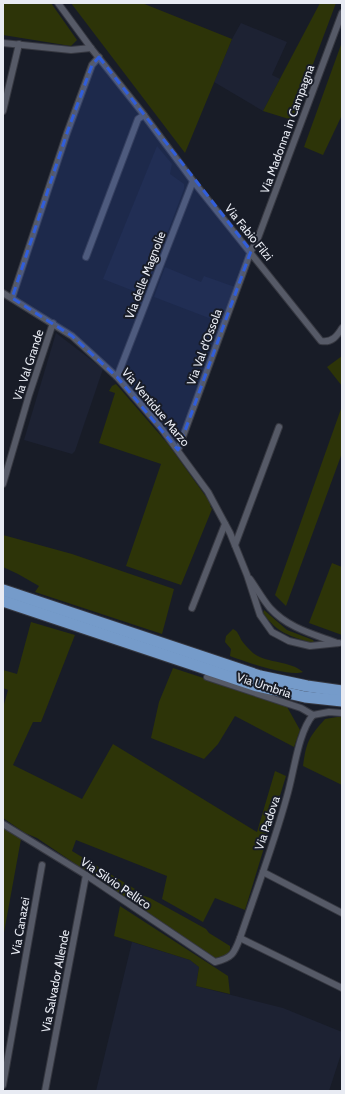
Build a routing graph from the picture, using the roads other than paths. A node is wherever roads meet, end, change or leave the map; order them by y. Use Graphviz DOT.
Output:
graph roads {
  1 [pos="58,3"];
  2 [pos="342,13"];
  3 [pos="3,43"];
  4 [pos="19,44"];
  5 [pos="91,48"];
  6 [pos="99,57"];
  7 [pos="3,111"];
  8 [pos="144,115"];
  9 [pos="193,180"];
  10 [pos="251,252"];
  11 [pos="86,257"];
  12 [pos="3,293"];
  13 [pos="12,298"];
  14 [pos="53,323"];
  15 [pos="342,328"];
  16 [pos="117,377"];
  17 [pos="279,427"];
  18 [pos="178,450"];
  19 [pos="3,484"];
  20 [pos="225,524"];
  21 [pos="235,545"];
  22 [pos="247,574"];
  23 [pos="3,593"];
  24 [pos="192,608"];
  25 [pos="340,644"];
  26 [pos="207,677"];
  27 [pos="342,691"];
  28 [pos="342,701"];
  29 [pos="342,713"];
  30 [pos="313,715"];
  31 [pos="3,824"];
  32 [pos="42,865"];
  33 [pos="262,872"];
  34 [pos="86,875"];
  35 [pos="342,914"];
  36 [pos="240,938"];
  37 [pos="215,962"];
  38 [pos="342,988"];
  39 [pos="3,1085"];
  40 [pos="45,1091"];
  1 -- 5 [label="street, Via Fabio Filzi"];
  2 -- 10 [label="street, Via Madonna in Campagna"];
  3 -- 4 [label="street"];
  4 -- 5 [label="street"];
  4 -- 7 [label="street"];
  5 -- 6 [label="street, Via Fabio Filzi"];
  6 -- 8 [label="street, Via Fabio Filzi"];
  6 -- 13 [label="street"];
  8 -- 9 [label="street, Via Fabio Filzi"];
  8 -- 11 [label="street"];
  9 -- 10 [label="street, Via Fabio Filzi"];
  9 -- 16 [label="street, Via delle Magnolie"];
  10 -- 15 [label="street, Via Fabio Filzi"];
  10 -- 18 [label="street, Via Val d'Ossola"];
  12 -- 13 [label="street, Via Ventidue Marzo"];
  13 -- 14 [label="street, Via Ventidue Marzo"];
  14 -- 16 [label="street, Via Ventidue Marzo"];
  14 -- 19 [label="street, Via Val Grande"];
  16 -- 18 [label="street, Via Ventidue Marzo"];
  17 -- 21 [label="street"];
  18 -- 20 [label="street, Via Ventidue Marzo"];
  20 -- 21 [label="street, Via Ventidue Marzo"];
  20 -- 24 [label="street"];
  21 -- 22 [label="street, Via Ventidue Marzo"];
  22 -- 25 [label="street, Via Ventidue Marzo"];
  22 -- 25 [label="street, Via Ventidue Marzo"];
  23 -- 27 [label="highway"];
  23 -- 28 [label="highway"];
  26 -- 30 [label="street, Via Umbria"];
  29 -- 30 [label="street"];
  30 -- 33 [label="street, Via Padova"];
  31 -- 34 [label="street, Via Silvio Pellico"];
  32 -- 39 [label="street, Via Canazei"];
  33 -- 35 [label="street"];
  33 -- 36 [label="street, Via Padova"];
  34 -- 37 [label="street, Via Silvio Pellico"];
  34 -- 40 [label="street, Via Salvador Allende"];
  36 -- 37 [label="street, Via Padova"];
  36 -- 38 [label="street"];
}
